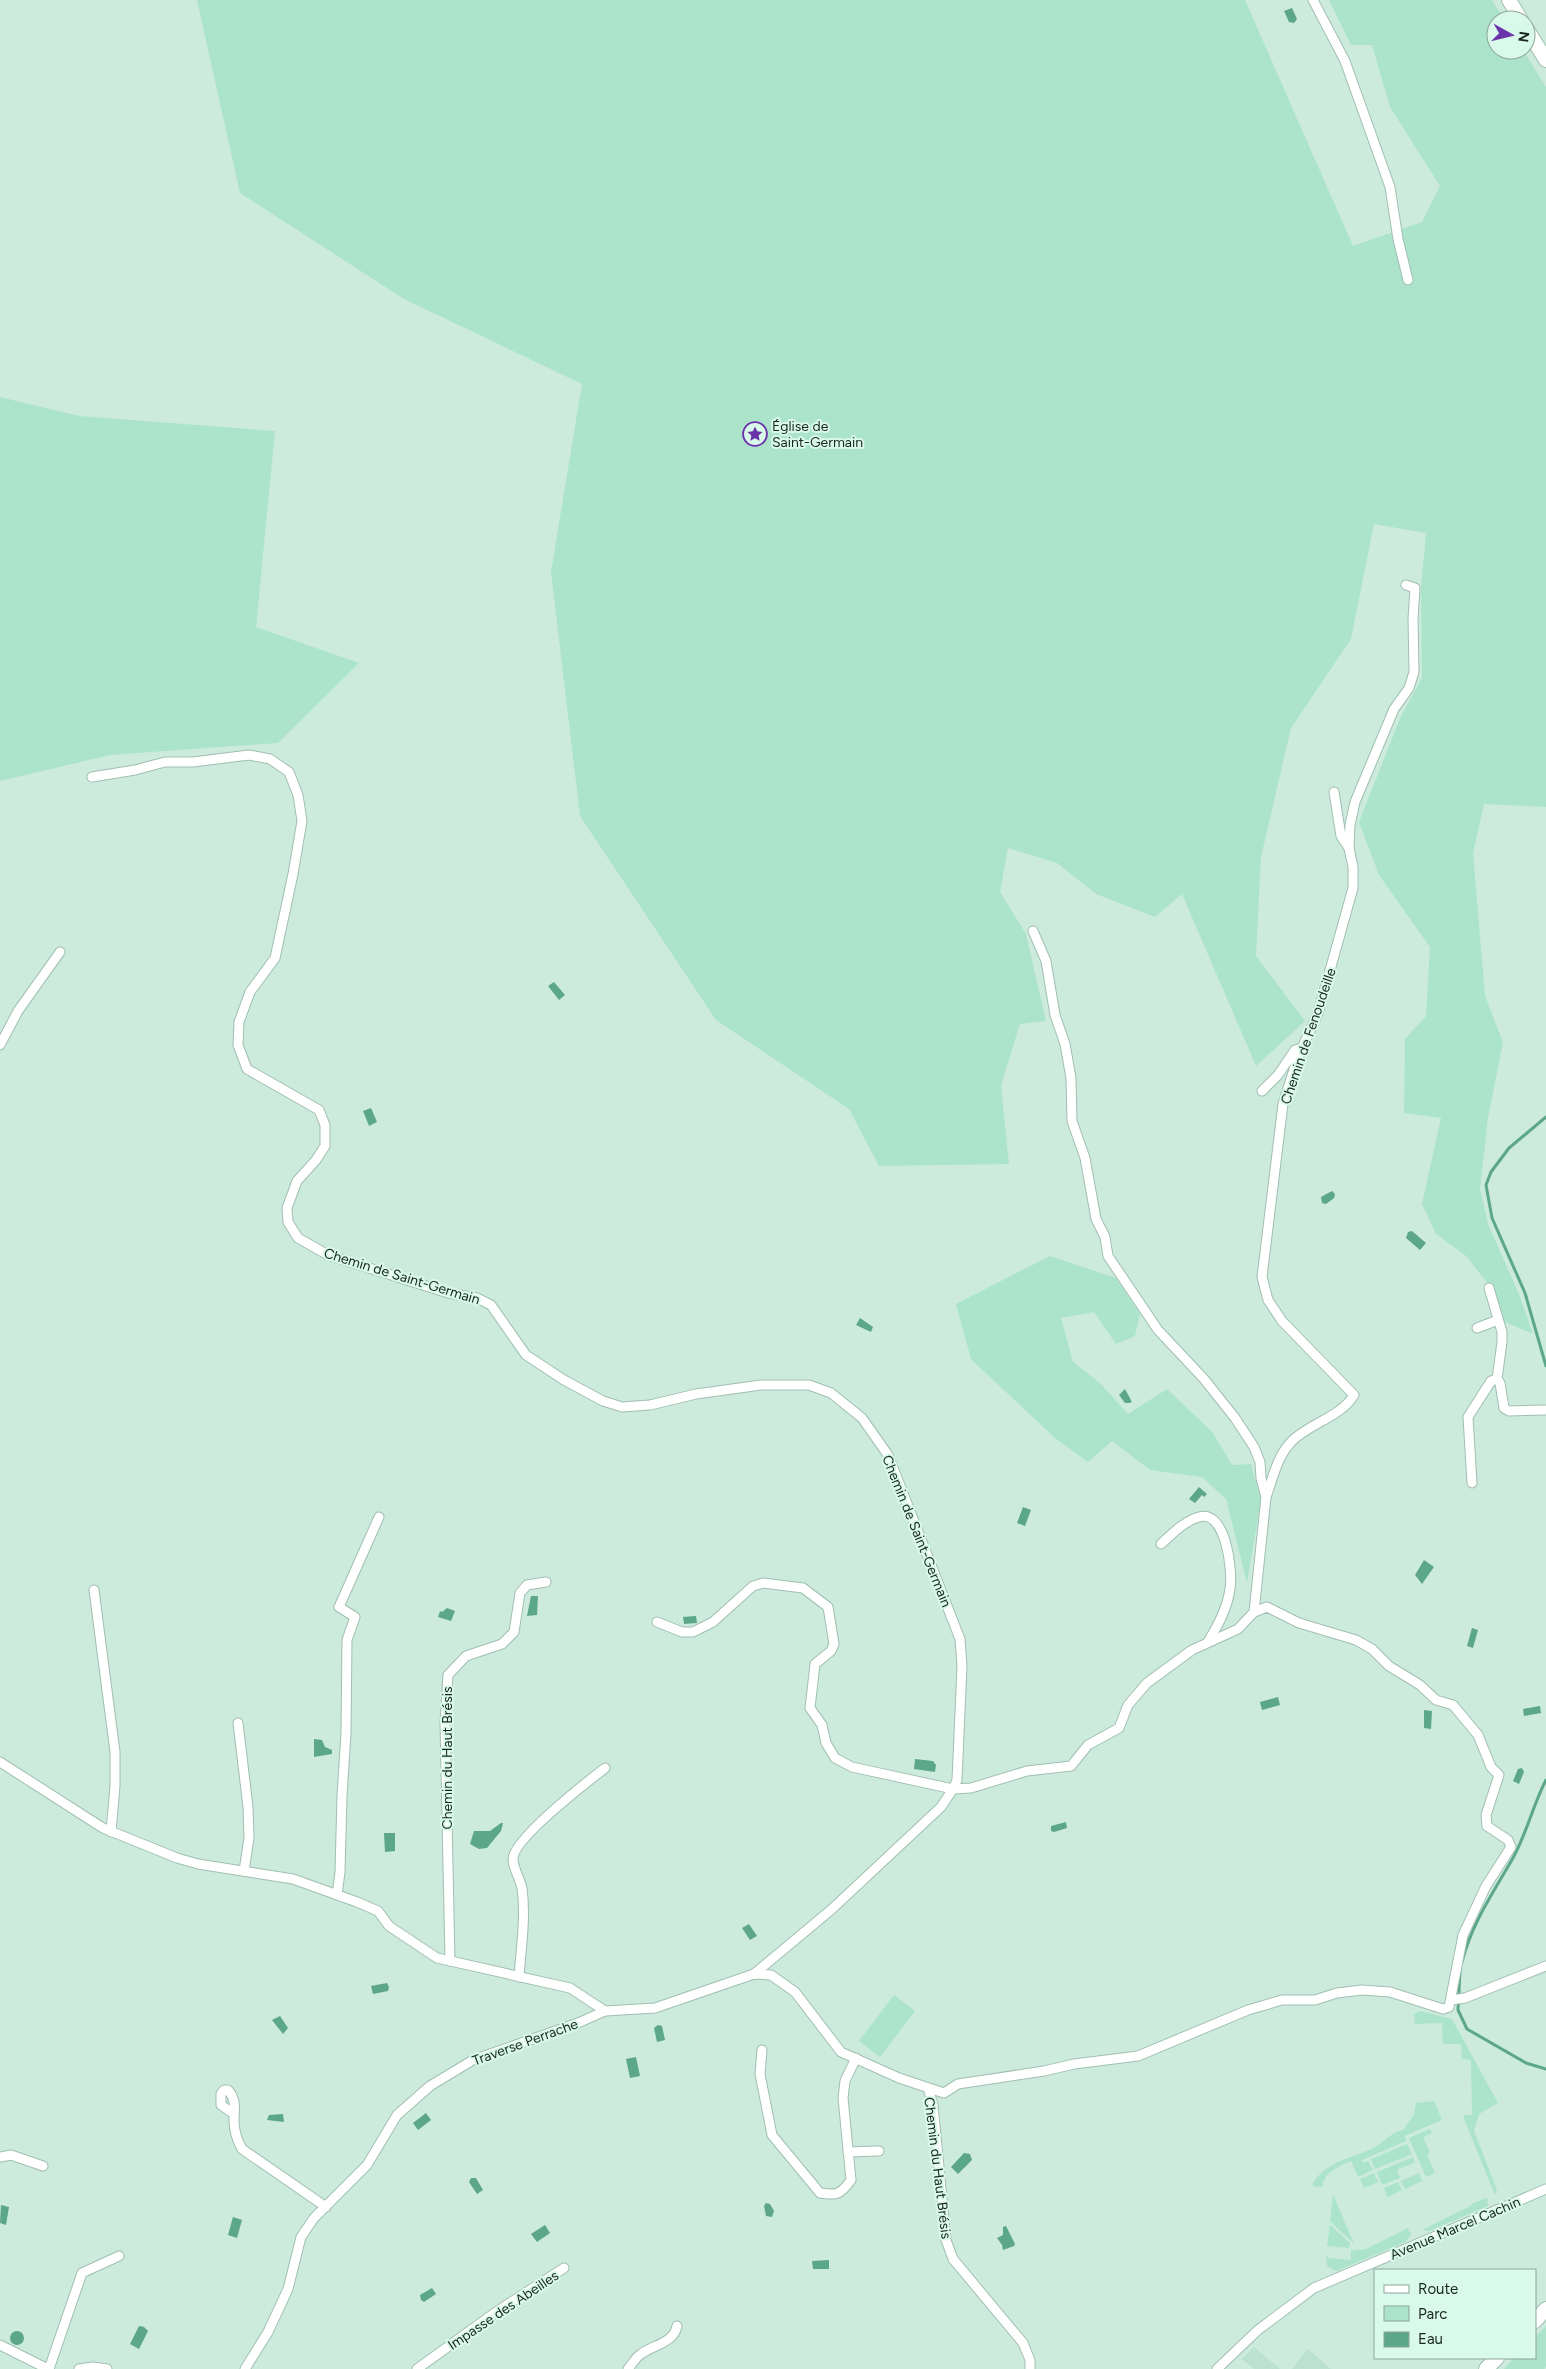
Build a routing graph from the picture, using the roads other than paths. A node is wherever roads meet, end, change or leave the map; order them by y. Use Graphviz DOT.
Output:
graph roads {
  1 [pos="1313,0"];
  2 [pos="1536,44"];
  3 [pos="1546,60"];
  4 [pos="1408,280"];
  5 [pos="1406,585"];
  6 [pos="92,777"];
  7 [pos="1334,792"];
  8 [pos="1349,848"];
  9 [pos="1034,931"];
  10 [pos="60,952"];
  11 [pos="0,1045"];
  12 [pos="1302,1048"];
  13 [pos="1262,1091"];
  14 [pos="1489,1288"];
  15 [pos="1498,1320"];
  16 [pos="1477,1328"];
  17 [pos="1497,1379"];
  18 [pos="1546,1410"];
  19 [pos="1472,1483"];
  20 [pos="1266,1497"];
  21 [pos="378,1517"];
  22 [pos="1161,1544"];
  23 [pos="546,1582"];
  24 [pos="94,1590"];
  25 [pos="1254,1612"];
  26 [pos="657,1622"];
  27 [pos="1208,1642"];
  28 [pos="238,1723"];
  29 [pos="0,1762"];
  30 [pos="605,1768"];
  31 [pos="953,1789"];
  32 [pos="111,1832"];
  33 [pos="244,1871"];
  34 [pos="337,1895"];
  35 [pos="450,1961"];
  36 [pos="1546,1966"];
  37 [pos="754,1974"];
  38 [pos="519,1976"];
  39 [pos="1451,2000"];
  40 [pos="605,2010"];
  41 [pos="762,2050"];
  42 [pos="856,2058"];
  43 [pos="928,2088"];
  44 [pos="234,2114"];
  45 [pos="879,2151"];
  46 [pos="848,2152"];
  47 [pos="0,2157"];
  48 [pos="42,2166"];
  49 [pos="1546,2189"];
  50 [pos="326,2207"];
  51 [pos="119,2256"];
  52 [pos="564,2268"];
  53 [pos="1546,2310"];
  54 [pos="1536,2320"];
  55 [pos="677,2326"];
  56 [pos="0,2344"];
  57 [pos="1496,2359"];
  58 [pos="48,2369"];
  59 [pos="80,2369"];
  60 [pos="107,2369"];
  61 [pos="245,2369"];
  62 [pos="417,2369"];
  63 [pos="628,2369"];
  64 [pos="1030,2369"];
  65 [pos="1217,2369"];
  66 [pos="1486,2369"];
  1 -- 4 [label="street"];
  2 -- 3 [label="main road"];
  5 -- 8 [label="street, Chemin de Fenoudeille"];
  6 -- 31 [label="street, Chemin de Saint-Germain"];
  7 -- 8 [label="street"];
  8 -- 12 [label="street, Chemin de Fenoudeille"];
  9 -- 20 [label="street"];
  10 -- 11 [label="street"];
  12 -- 13 [label="street"];
  12 -- 20 [label="street, Chemin de Fenoudeille"];
  14 -- 15 [label="street"];
  15 -- 16 [label="street"];
  15 -- 17 [label="street"];
  17 -- 18 [label="street"];
  17 -- 19 [label="street"];
  20 -- 25 [label="street"];
  21 -- 34 [label="street"];
  22 -- 27 [label="street"];
  23 -- 35 [label="street, Chemin du Haut Brésis"];
  24 -- 32 [label="street"];
  25 -- 27 [label="street"];
  25 -- 39 [label="street"];
  26 -- 31 [label="street"];
  27 -- 31 [label="street"];
  28 -- 33 [label="street"];
  29 -- 32 [label="street"];
  30 -- 38 [label="street"];
  31 -- 37 [label="street, Chemin de Saint-Germain"];
  32 -- 33 [label="street"];
  33 -- 34 [label="street"];
  34 -- 35 [label="street"];
  35 -- 38 [label="street"];
  36 -- 39 [label="street"];
  37 -- 40 [label="street"];
  37 -- 42 [label="street, Chemin du Haut Brésis"];
  38 -- 40 [label="street"];
  39 -- 43 [label="street, Chemin du Haut Brésis"];
  40 -- 50 [label="street, Traverse Perrache"];
  41 -- 46 [label="street"];
  42 -- 43 [label="street, Chemin du Haut Brésis"];
  42 -- 46 [label="street"];
  43 -- 64 [label="street, Chemin du Haut Brésis"];
  44 -- 50 [label="street"];
  45 -- 46 [label="street"];
  47 -- 48 [label="street"];
  49 -- 65 [label="street, Avenue Marcel Cachin"];
  50 -- 61 [label="street, Traverse Perrache"];
  51 -- 58 [label="street"];
  52 -- 62 [label="street, Impasse des Abeilles"];
  53 -- 54 [label="main road"];
  55 -- 63 [label="street"];
  56 -- 58 [label="street"];
  57 -- 66 [label="main road"];
  59 -- 60 [label="street"];
}
